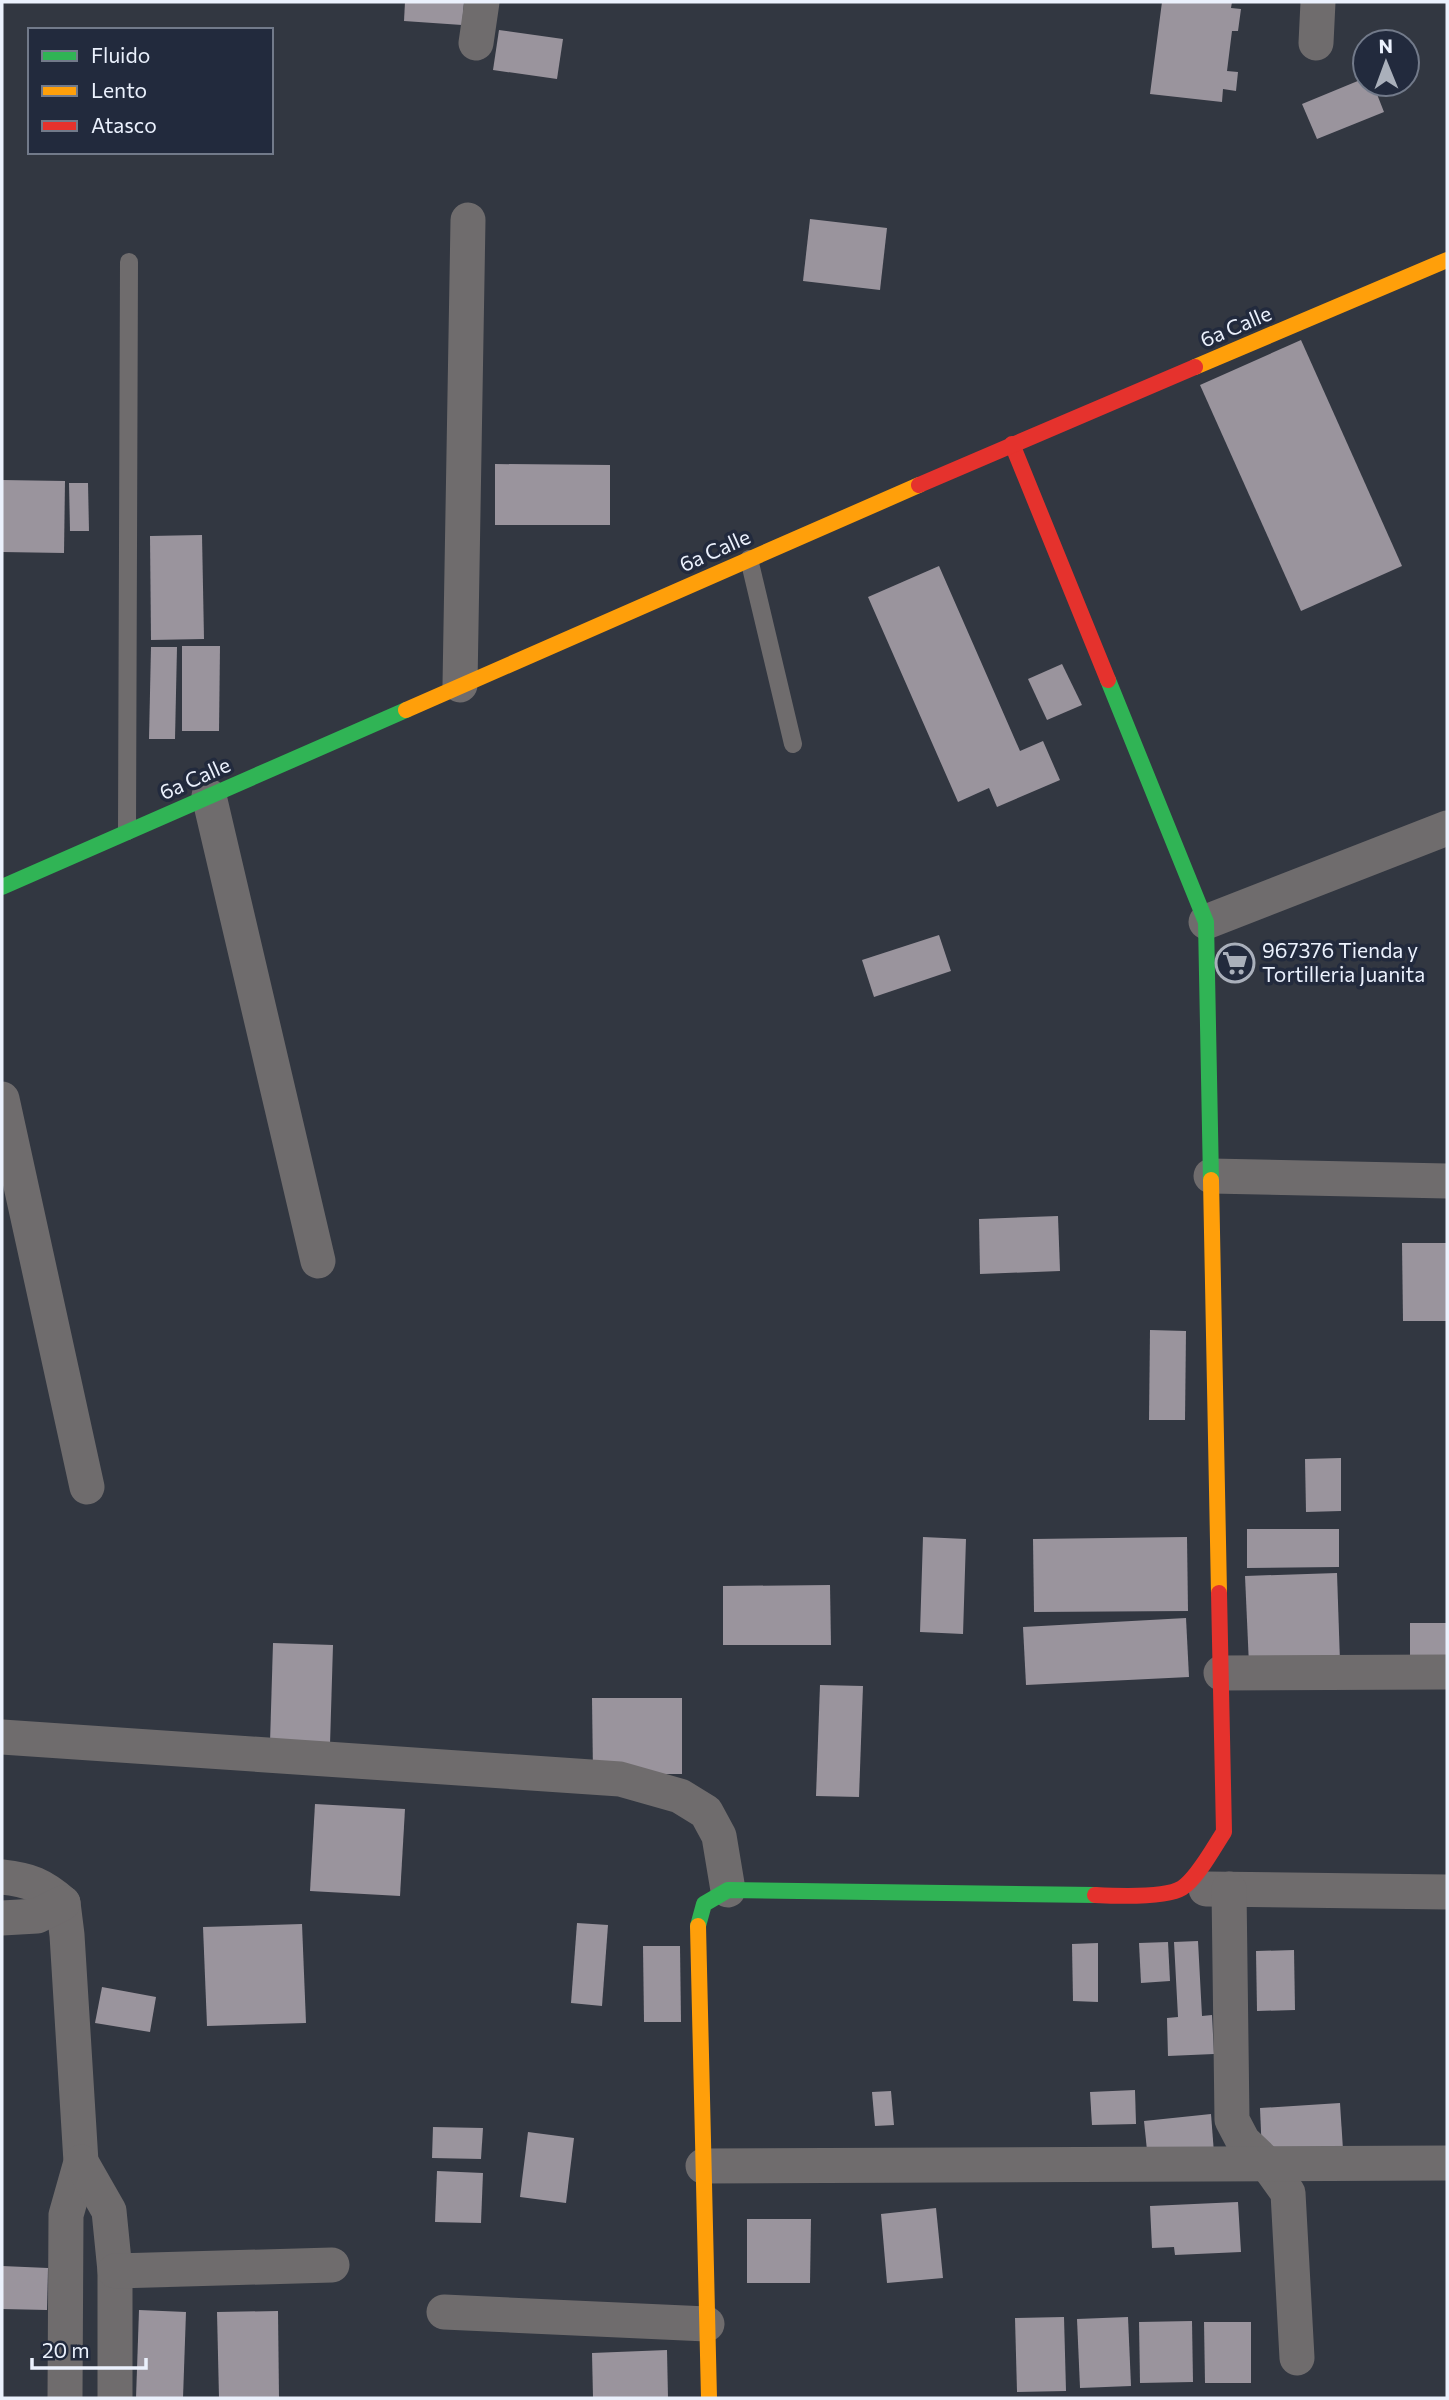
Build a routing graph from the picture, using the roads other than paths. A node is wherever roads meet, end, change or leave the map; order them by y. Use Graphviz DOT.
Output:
graph roads {
  1 [pos="482,2"];
  2 [pos="1318,2"];
  3 [pos="476,43"];
  4 [pos="1316,43"];
  5 [pos="468,220"];
  6 [pos="1447,260"];
  7 [pos="129,262"];
  8 [pos="1013,444"];
  9 [pos="749,559"];
  10 [pos="460,685"];
  11 [pos="793,744"];
  12 [pos="209,796"];
  13 [pos="1447,828"];
  14 [pos="127,831"];
  15 [pos="2,887"];
  16 [pos="1206,922"];
  17 [pos="2,1099"];
  18 [pos="1211,1176"];
  19 [pos="1447,1181"];
  20 [pos="318,1261"];
  21 [pos="87,1487"];
  22 [pos="1447,1672"];
  23 [pos="1221,1673"];
  24 [pos="2,1737"];
  25 [pos="2,1877"];
  26 [pos="1181,1889"];
  27 [pos="1229,1889"];
  28 [pos="728,1890"];
  29 [pos="1447,1892"];
  30 [pos="63,1903"];
  31 [pos="2,1918"];
  32 [pos="81,2162"];
  33 [pos="1447,2163"];
  34 [pos="703,2165"];
  35 [pos="1268,2165"];
  36 [pos="332,2265"];
  37 [pos="115,2271"];
  38 [pos="444,2312"];
  39 [pos="707,2324"];
  40 [pos="1297,2358"];
  41 [pos="65,2398"];
  42 [pos="114,2398"];
  43 [pos="709,2398"];
  1 -- 3 [label="street"];
  2 -- 4 [label="street"];
  5 -- 10 [label="street"];
  6 -- 8 [label="street, 6a Calle"];
  7 -- 14 [label="lane"];
  8 -- 9 [label="street, 6a Calle"];
  8 -- 16 [label="street"];
  9 -- 10 [label="street, 6a Calle"];
  9 -- 11 [label="lane"];
  10 -- 12 [label="street, 6a Calle"];
  12 -- 14 [label="street, 6a Calle"];
  12 -- 20 [label="street"];
  13 -- 16 [label="street"];
  14 -- 15 [label="street, 6a Calle"];
  16 -- 18 [label="street"];
  17 -- 21 [label="street"];
  18 -- 19 [label="street"];
  18 -- 23 [label="street"];
  22 -- 23 [label="street"];
  23 -- 26 [label="street"];
  24 -- 28 [label="street"];
  25 -- 30 [label="street"];
  26 -- 27 [label="street"];
  26 -- 28 [label="street"];
  27 -- 29 [label="street"];
  27 -- 35 [label="street"];
  28 -- 34 [label="street"];
  30 -- 31 [label="street"];
  30 -- 32 [label="street"];
  32 -- 37 [label="street"];
  32 -- 41 [label="street"];
  33 -- 35 [label="street"];
  34 -- 35 [label="street"];
  34 -- 39 [label="street"];
  35 -- 40 [label="street"];
  36 -- 37 [label="street"];
  37 -- 42 [label="street"];
  38 -- 39 [label="street"];
  39 -- 43 [label="street"];
}
